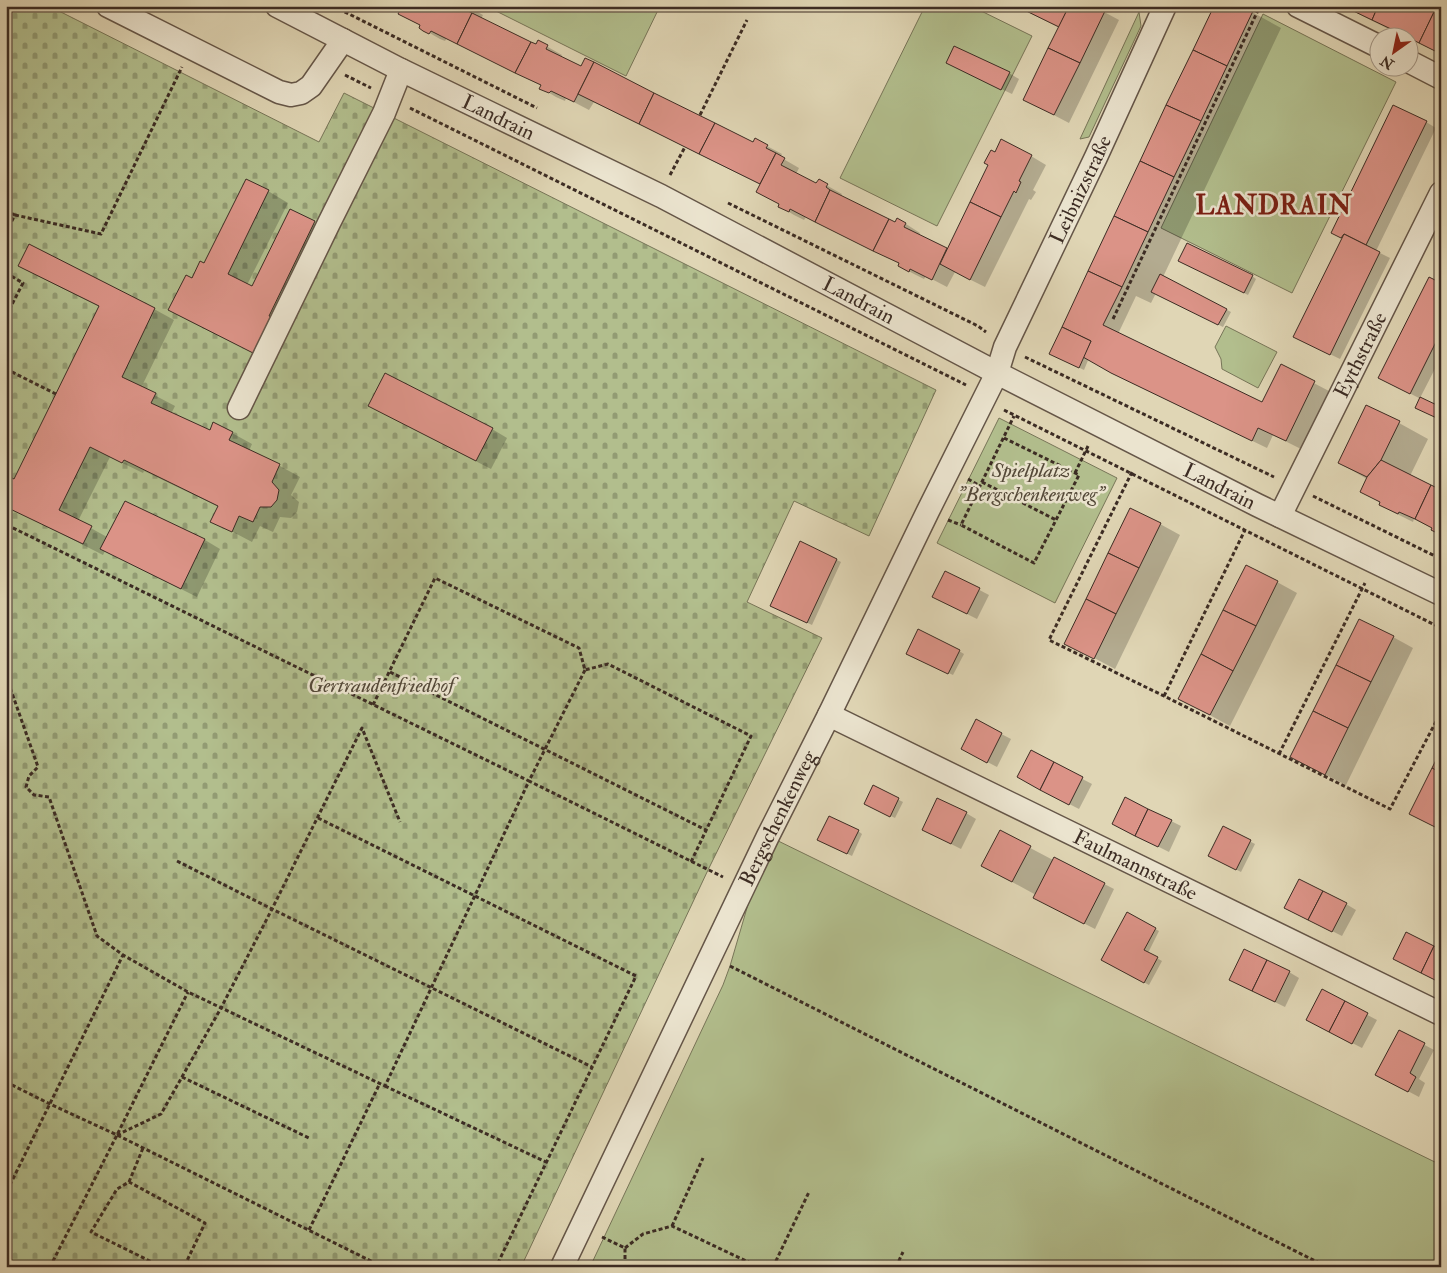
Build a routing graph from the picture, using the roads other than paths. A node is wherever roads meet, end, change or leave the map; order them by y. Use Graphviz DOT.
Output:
graph roads {
  1 [pos="108,6"];
  2 [pos="277,6"];
  3 [pos="1298,6"];
  4 [pos="1164,7"];
  5 [pos="343,40"];
  6 [pos="1370,42"];
  7 [pos="1420,67"];
  8 [pos="402,70"];
  9 [pos="1441,78"];
  10 [pos="1441,193"];
  11 [pos="997,373"];
  12 [pos="239,408"];
  13 [pos="1280,516"];
  14 [pos="1441,594"];
  15 [pos="829,715"];
  16 [pos="1441,1014"];
  17 [pos="562,1267"];
  1 -- 5 [label="street"];
  2 -- 5 [label="street, Landrain"];
  3 -- 6 [label="street"];
  4 -- 11 [label="street, Leibnizstraße"];
  5 -- 8 [label="street, Landrain"];
  7 -- 9 [label="street"];
  8 -- 11 [label="street, Landrain"];
  8 -- 12 [label="street"];
  10 -- 13 [label="street, Eythstraße"];
  11 -- 13 [label="street, Landrain"];
  11 -- 15 [label="street, Bergschenkenweg"];
  13 -- 14 [label="street, Landrain"];
  15 -- 16 [label="street, Faulmannstraße"];
  15 -- 17 [label="street, Bergschenkenweg"];
}
